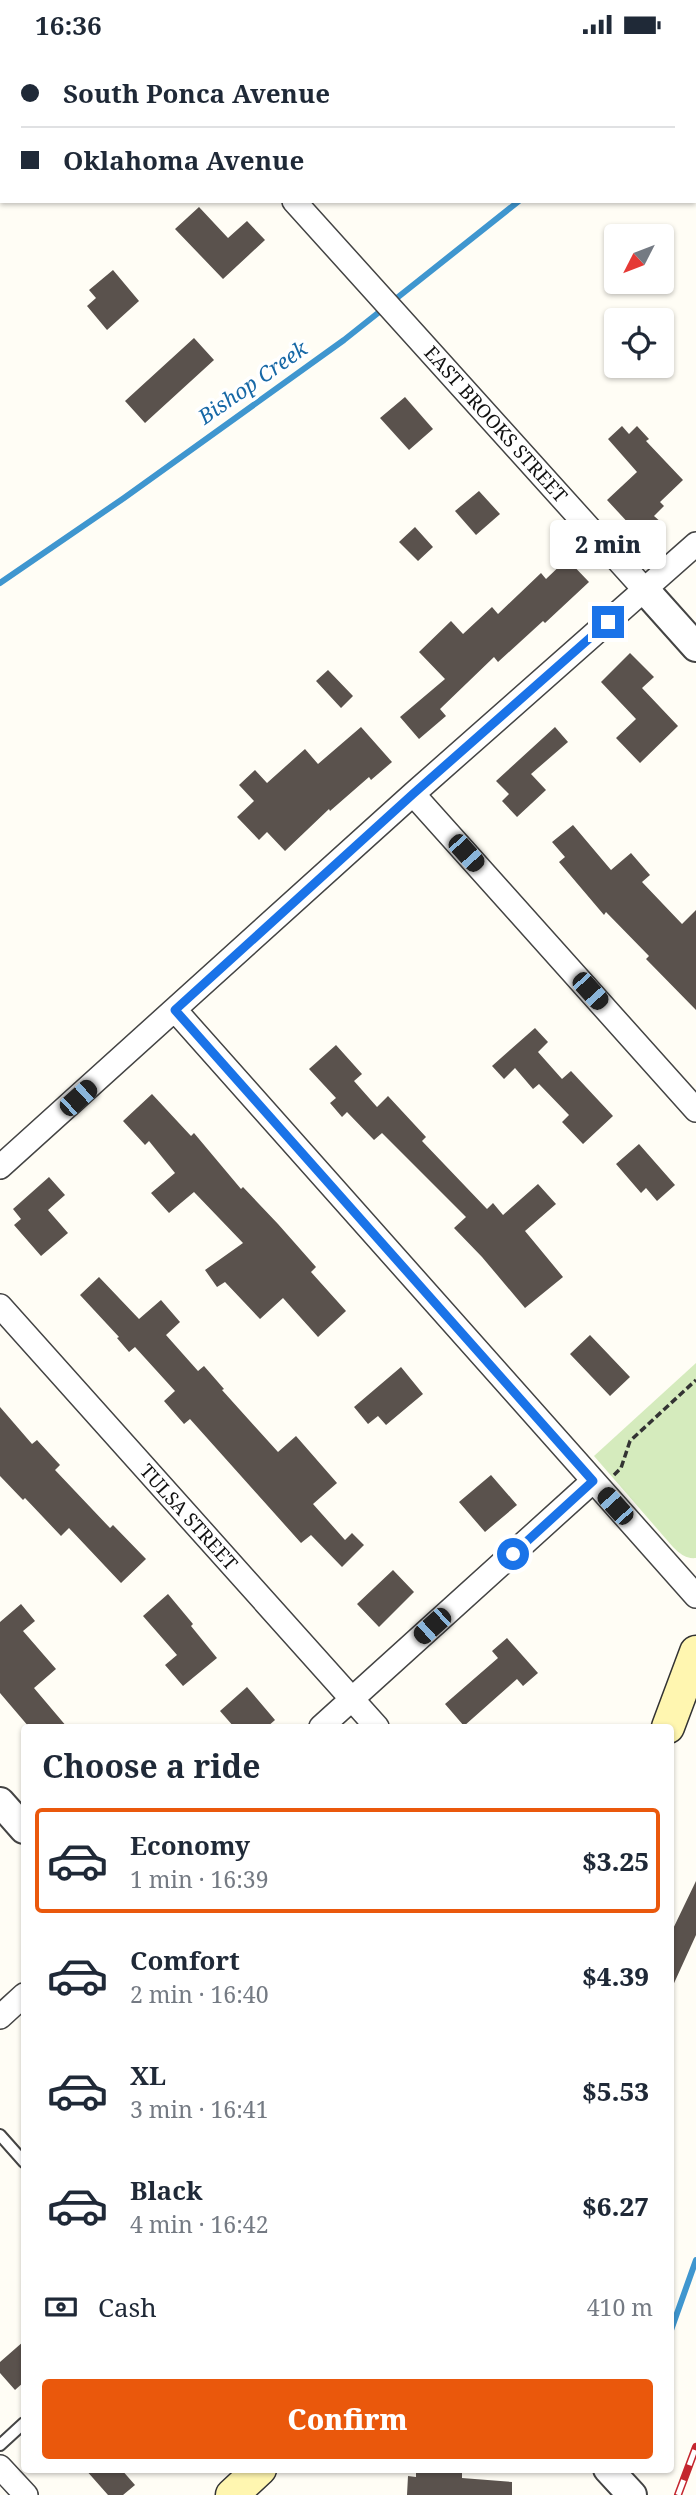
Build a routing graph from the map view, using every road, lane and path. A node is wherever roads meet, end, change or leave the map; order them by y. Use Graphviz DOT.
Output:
graph roads {
  1 [pos="296,203"];
  2 [pos="696,544"];
  3 [pos="645,590"];
  4 [pos="696,647"];
  5 [pos="413,794"];
  6 [pos="175,1010"];
  7 [pos="696,1109"];
  8 [pos="0,1167"];
  9 [pos="0,1306"];
  10 [pos="696,1380"];
  11 [pos="596,1484"];
  12 [pos="696,1596"];
  13 [pos="696,1652"];
  14 [pos="352,1699"];
  15 [pos="324,1724"];
  16 [pos="374,1724"];
  17 [pos="669,1724"];
  18 [pos="0,1802"];
  19 [pos="21,1826"];
  20 [pos="21,1998"];
  21 [pos="0,2017"];
  22 [pos="0,2135"];
  23 [pos="21,2159"];
  24 [pos="21,2426"];
  25 [pos="0,2445"];
  26 [pos="0,2467"];
  27 [pos="256,2473"];
  28 [pos="26,2495"];
  29 [pos="232,2495"];
  1 -- 3 [label="street, EAST BROOKS STREET"];
  2 -- 3 [label="street"];
  3 -- 4 [label="street, EAST BROOKS STREET"];
  3 -- 5 [label="street"];
  5 -- 6 [label="street"];
  5 -- 7 [label="street"];
  6 -- 8 [label="street"];
  6 -- 11 [label="street"];
  9 -- 14 [label="street, TULSA STREET"];
  10 -- 11 [label="path"];
  11 -- 12 [label="street"];
  11 -- 14 [label="street"];
  13 -- 17 [label="main road"];
  14 -- 15 [label="street"];
  14 -- 16 [label="street, TULSA STREET"];
  18 -- 19 [label="street"];
  20 -- 21 [label="street"];
  22 -- 23 [label="lane"];
  24 -- 25 [label="lane"];
  26 -- 28 [label="street"];
  27 -- 29 [label="main road"];
}
